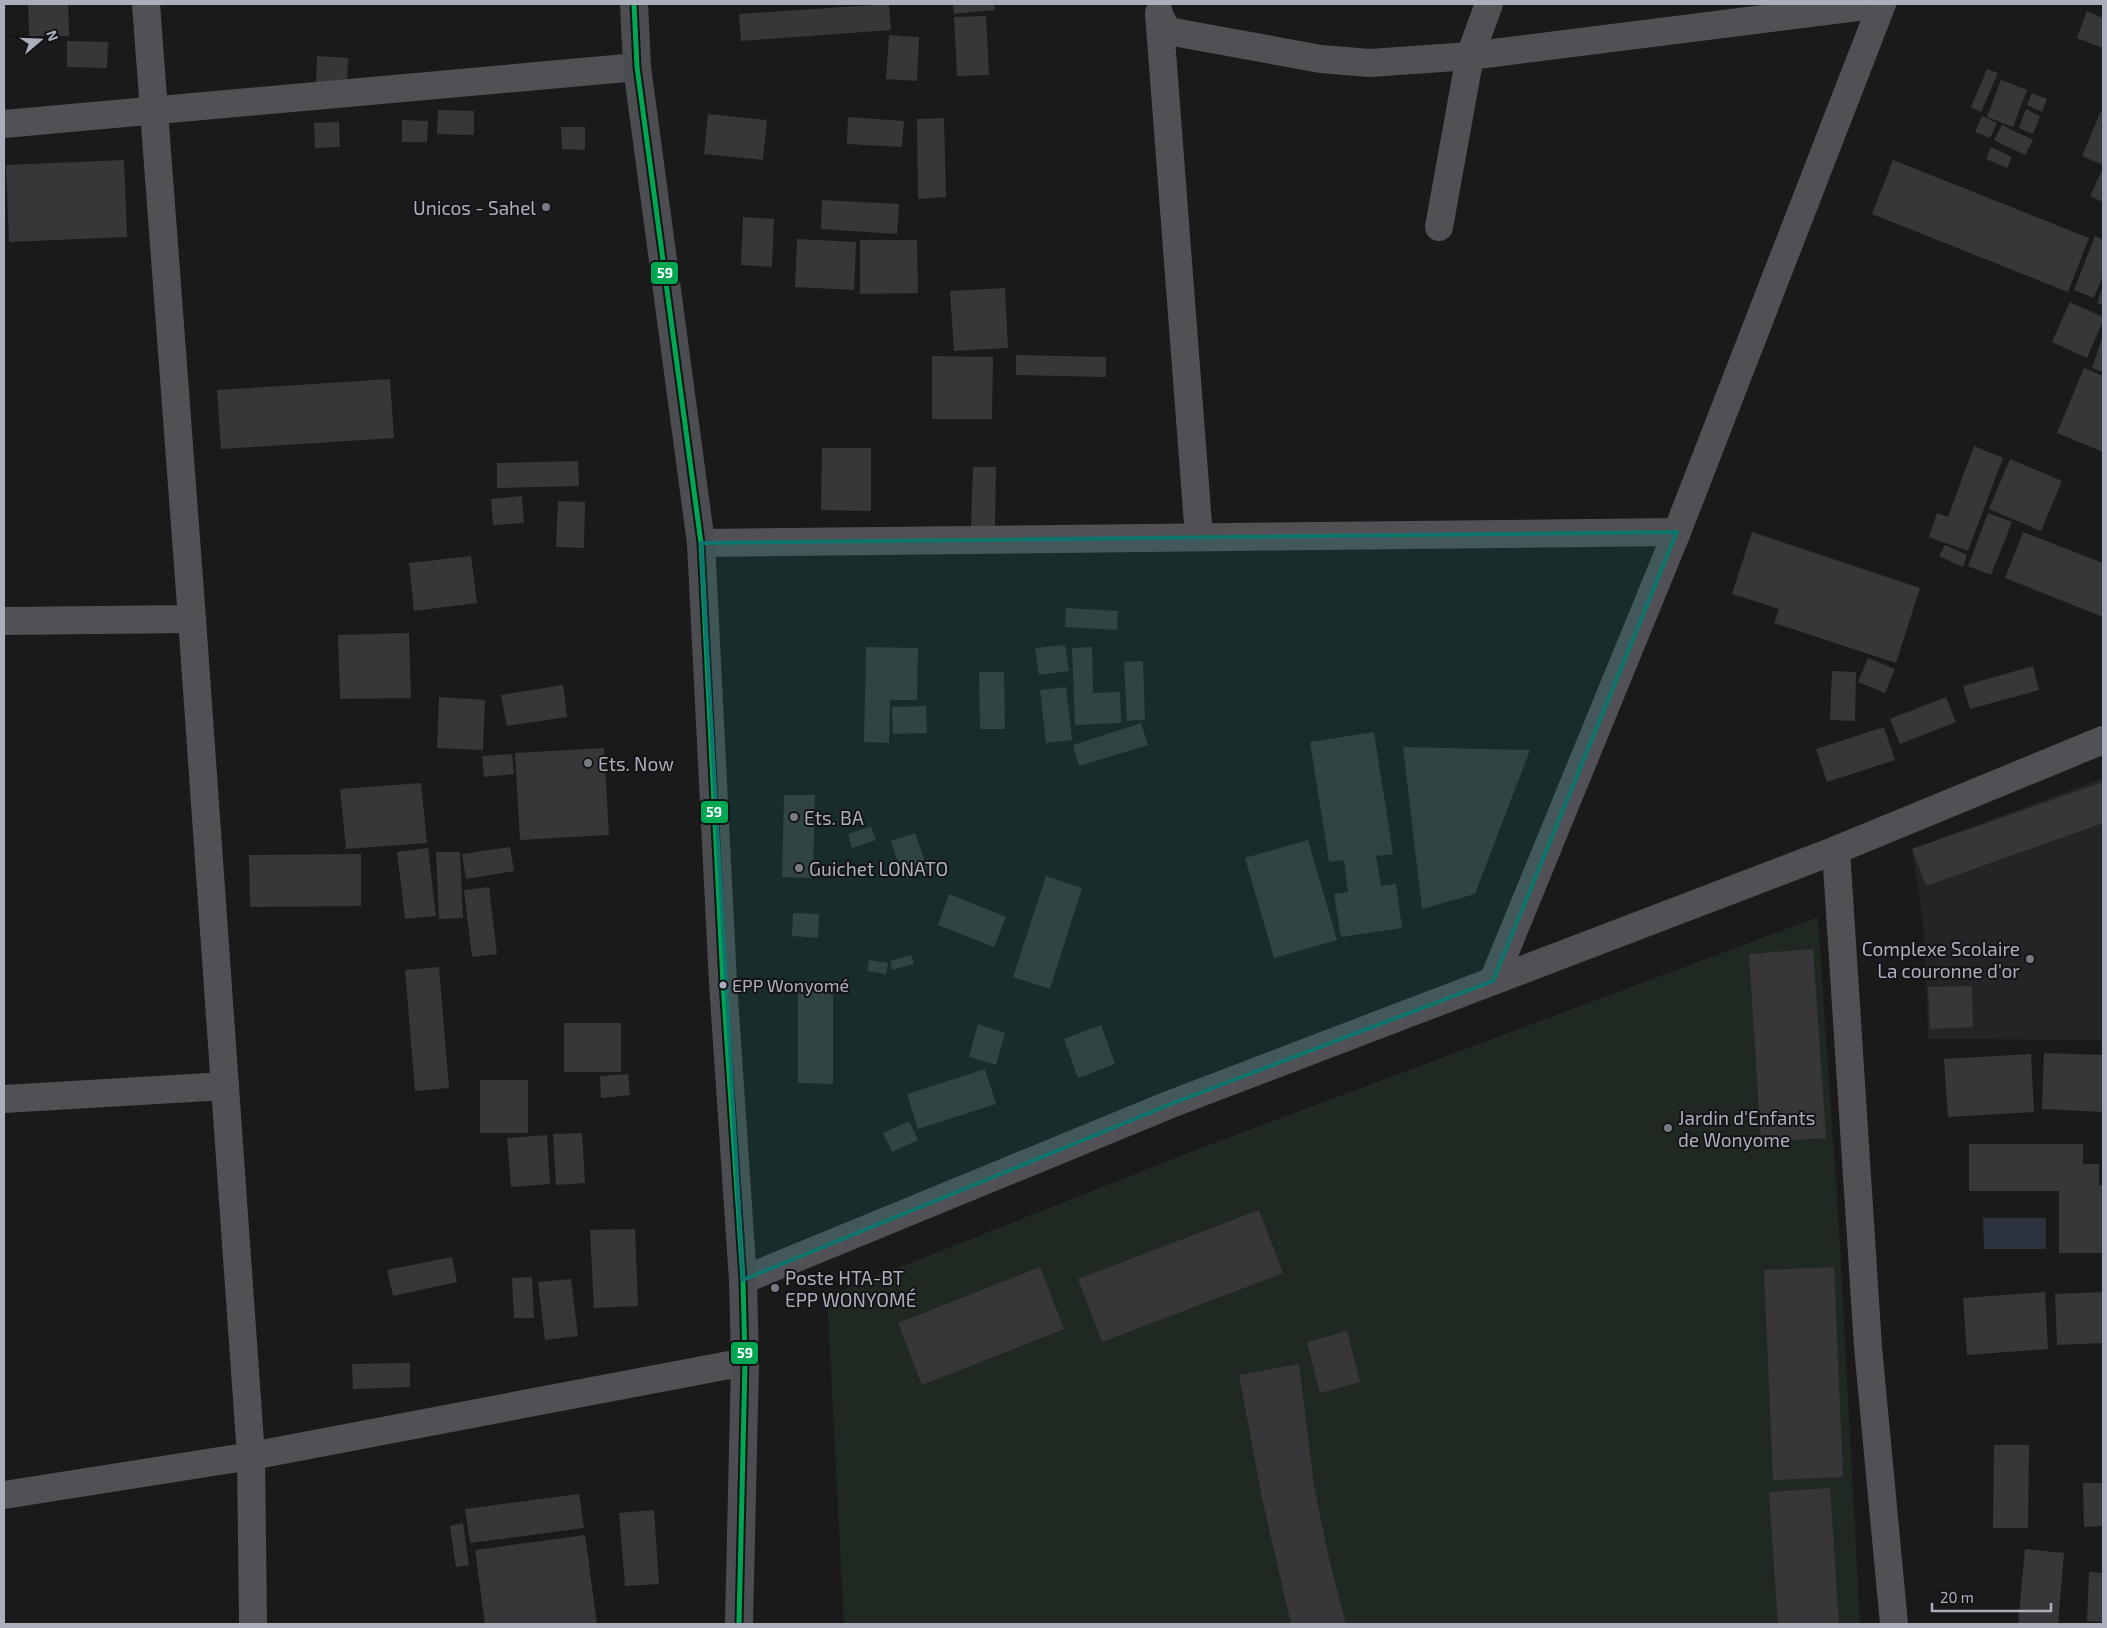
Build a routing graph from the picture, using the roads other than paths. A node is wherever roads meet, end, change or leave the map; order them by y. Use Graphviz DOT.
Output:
graph roads {
  1 [pos="146,4"];
  2 [pos="634,4"];
  3 [pos="1489,4"];
  4 [pos="1881,4"];
  5 [pos="1158,9"];
  6 [pos="1470,56"];
  7 [pos="637,67"];
  8 [pos="153,111"];
  9 [pos="4,124"];
  10 [pos="1439,228"];
  11 [pos="1677,532"];
  12 [pos="1199,537"];
  13 [pos="701,544"];
  14 [pos="192,619"];
  15 [pos="4,621"];
  16 [pos="2103,740"];
  17 [pos="1836,850"];
  18 [pos="1493,981"];
  19 [pos="225,1086"];
  20 [pos="4,1100"];
  21 [pos="743,1280"];
  22 [pos="745,1362"];
  23 [pos="251,1456"];
  24 [pos="4,1495"];
  25 [pos="253,1624"];
  26 [pos="739,1624"];
  27 [pos="1894,1624"];
  1 -- 8 [label="street"];
  2 -- 7 [label="main road"];
  3 -- 6 [label="street"];
  4 -- 6 [label="street"];
  4 -- 11 [label="street"];
  5 -- 6 [label="street"];
  5 -- 12 [label="street"];
  6 -- 10 [label="street"];
  7 -- 8 [label="street"];
  7 -- 13 [label="main road"];
  8 -- 9 [label="street"];
  8 -- 14 [label="street"];
  11 -- 12 [label="street"];
  11 -- 18 [label="street"];
  12 -- 13 [label="street"];
  13 -- 21 [label="main road"];
  14 -- 15 [label="street"];
  14 -- 19 [label="street"];
  16 -- 17 [label="street"];
  17 -- 18 [label="street"];
  17 -- 27 [label="street"];
  18 -- 21 [label="street"];
  19 -- 20 [label="street"];
  19 -- 23 [label="street"];
  21 -- 22 [label="main road"];
  22 -- 23 [label="street"];
  22 -- 26 [label="main road"];
  23 -- 24 [label="street"];
  23 -- 25 [label="street"];
}
